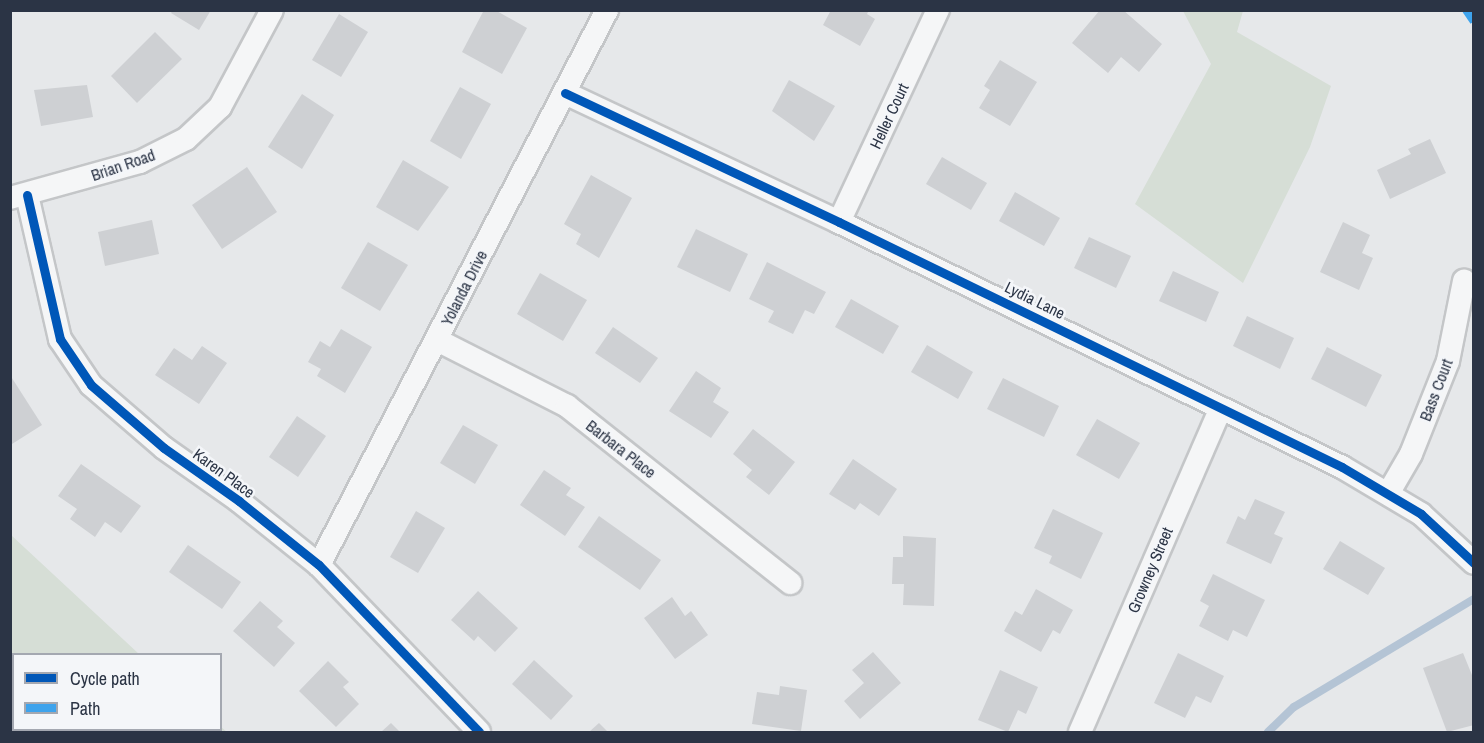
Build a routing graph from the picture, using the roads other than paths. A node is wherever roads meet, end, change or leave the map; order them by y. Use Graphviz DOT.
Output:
graph roads {
  1 [pos="272,10"];
  2 [pos="607,10"];
  3 [pos="938,10"];
  4 [pos="565,93"];
  5 [pos="19,197"];
  6 [pos="839,222"];
  7 [pos="1464,281"];
  8 [pos="437,340"];
  9 [pos="1221,408"];
  10 [pos="1389,492"];
  11 [pos="1473,563"];
  12 [pos="319,565"];
  13 [pos="790,583"];
  14 [pos="479,732"];
  15 [pos="1080,732"];
  1 -- 5 [label="street, Brian Road"];
  2 -- 4 [label="street, Yolanda Drive"];
  3 -- 6 [label="street, Heller Court"];
  4 -- 6 [label="street, Lydia Lane"];
  4 -- 8 [label="street, Yolanda Drive"];
  5 -- 12 [label="street, Karen Place"];
  6 -- 9 [label="street, Lydia Lane"];
  7 -- 10 [label="street, Bass Court"];
  8 -- 12 [label="street, Yolanda Drive"];
  8 -- 13 [label="street, Barbara Place"];
  9 -- 10 [label="street, Lydia Lane"];
  9 -- 15 [label="street, Growney Street"];
  10 -- 11 [label="street, Lydia Lane"];
  12 -- 14 [label="street, Karen Place"];
}
